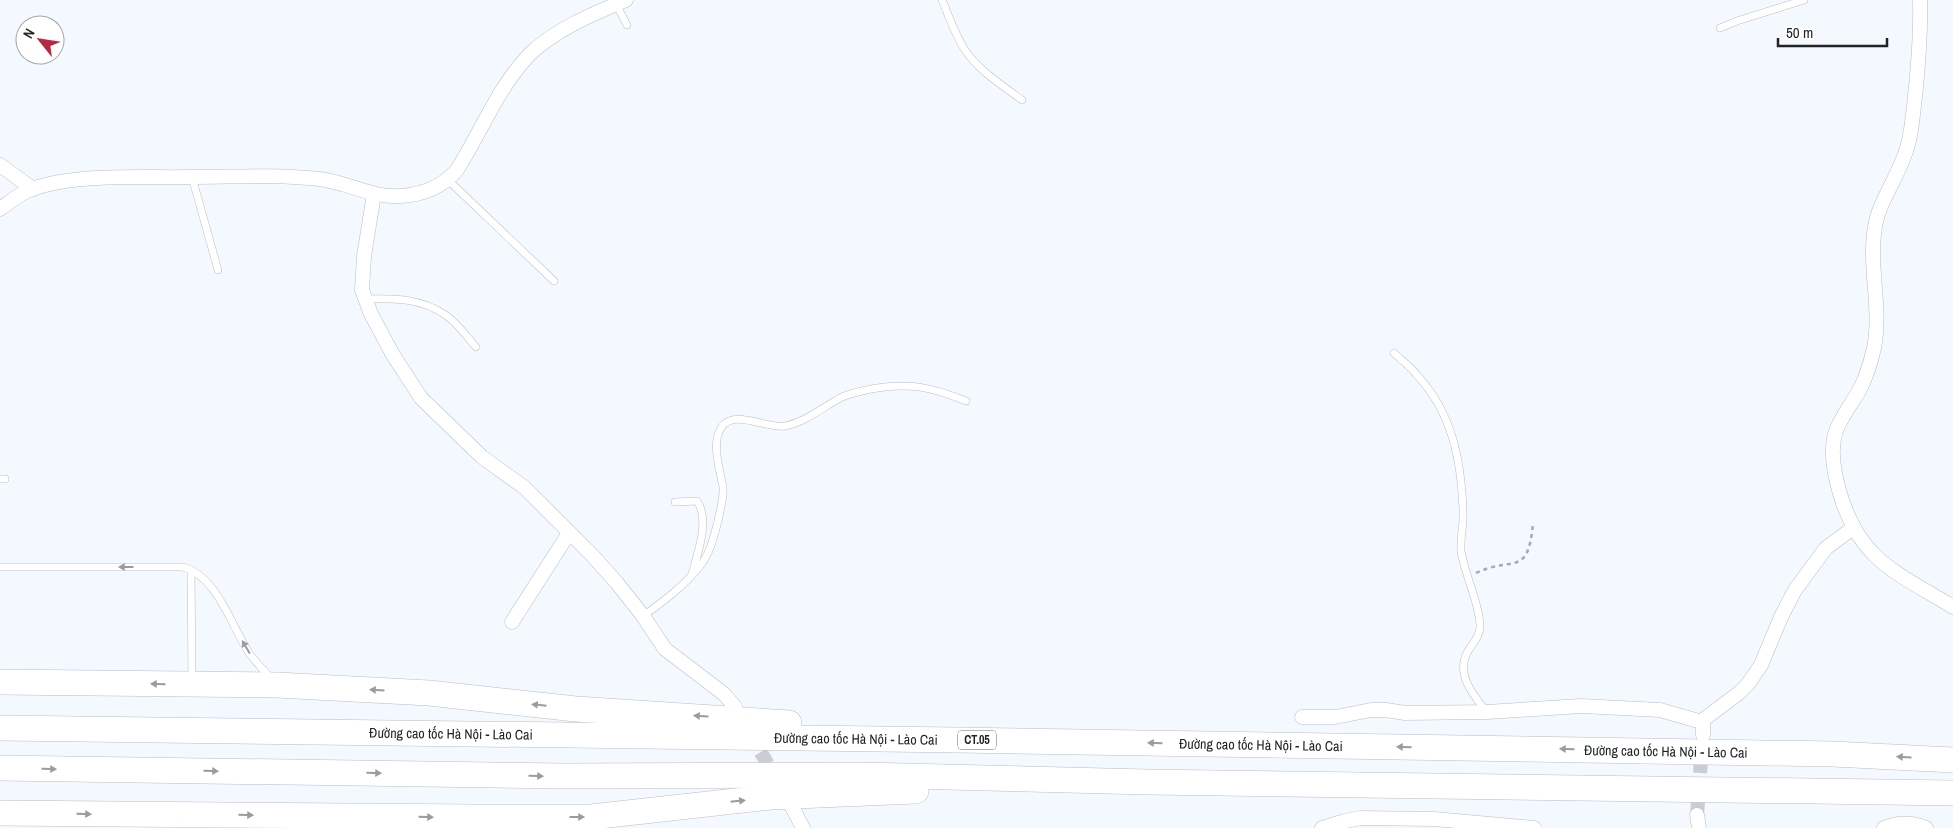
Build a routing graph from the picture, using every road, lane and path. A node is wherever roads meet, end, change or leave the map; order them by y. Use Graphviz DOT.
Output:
graph roads {
  1 [pos="942,0"];
  2 [pos="1804,0"];
  3 [pos="1920,0"];
  4 [pos="621,2"];
  5 [pos="627,25"];
  6 [pos="1720,28"];
  7 [pos="1022,100"];
  8 [pos="0,165"];
  9 [pos="192,177"];
  10 [pos="448,180"];
  11 [pos="33,189"];
  12 [pos="374,194"];
  13 [pos="0,209"];
  14 [pos="218,270"];
  15 [pos="554,281"];
  16 [pos="365,299"];
  17 [pos="476,347"];
  18 [pos="1394,354"];
  19 [pos="966,401"];
  20 [pos="675,502"];
  21 [pos="1533,523"];
  22 [pos="1852,528"];
  23 [pos="569,533"];
  24 [pos="0,567"];
  25 [pos="192,570"];
  26 [pos="692,574"];
  27 [pos="1468,578"];
  28 [pos="1953,607"];
  29 [pos="643,616"];
  30 [pos="512,622"];
  31 [pos="0,682"];
  32 [pos="192,684"];
  33 [pos="277,685"];
  34 [pos="736,707"];
  35 [pos="1487,712"];
  36 [pos="1302,717"];
  37 [pos="0,728"];
  38 [pos="958,740"];
  39 [pos="1953,760"];
  40 [pos="0,768"];
  41 [pos="1147,782"];
  42 [pos="1953,792"];
  43 [pos="791,805"];
  44 [pos="0,813"];
  45 [pos="803,828"];
  46 [pos="1322,828"];
  47 [pos="1526,828"];
  48 [pos="1884,828"];
  49 [pos="1926,828"];
  1 -- 7 [label="lane"];
  2 -- 6 [label="lane"];
  3 -- 22 [label="street"];
  4 -- 5 [label="lane"];
  4 -- 10 [label="street"];
  8 -- 11 [label="street"];
  9 -- 11 [label="street"];
  9 -- 12 [label="street"];
  9 -- 14 [label="lane"];
  10 -- 12 [label="street"];
  10 -- 15 [label="lane"];
  11 -- 13 [label="street"];
  12 -- 16 [label="street"];
  16 -- 17 [label="lane"];
  16 -- 23 [label="street"];
  18 -- 27 [label="lane"];
  19 -- 26 [label="lane"];
  20 -- 26 [label="lane"];
  21 -- 27 [label="path"];
  22 -- 28 [label="street"];
  22 -- 35 [label="street"];
  23 -- 29 [label="street"];
  23 -- 30 [label="street"];
  25 -- 24 [label="lane, one-way"];
  25 -- 32 [label="lane"];
  33 -- 25 [label="lane, one-way"];
  26 -- 29 [label="lane"];
  27 -- 35 [label="lane"];
  29 -- 34 [label="street"];
  32 -- 31 [label="highway, one-way"];
  32 -- 33 [label="highway"];
  38 -- 33 [label="highway, one-way"];
  35 -- 36 [label="street"];
  37 -- 38 [label="highway, Đường cao tốc Hà Nội - Lào Cai / CT.05"];
  39 -- 38 [label="highway, Đường cao tốc Hà Nội - Lào Cai / CT.05, one-way"];
  40 -- 41 [label="highway, one-way"];
  41 -- 42 [label="highway"];
  44 -- 41 [label="highway, one-way"];
  43 -- 45 [label="street"];
  46 -- 47 [label="street"];
  48 -- 49 [label="street"];
}
